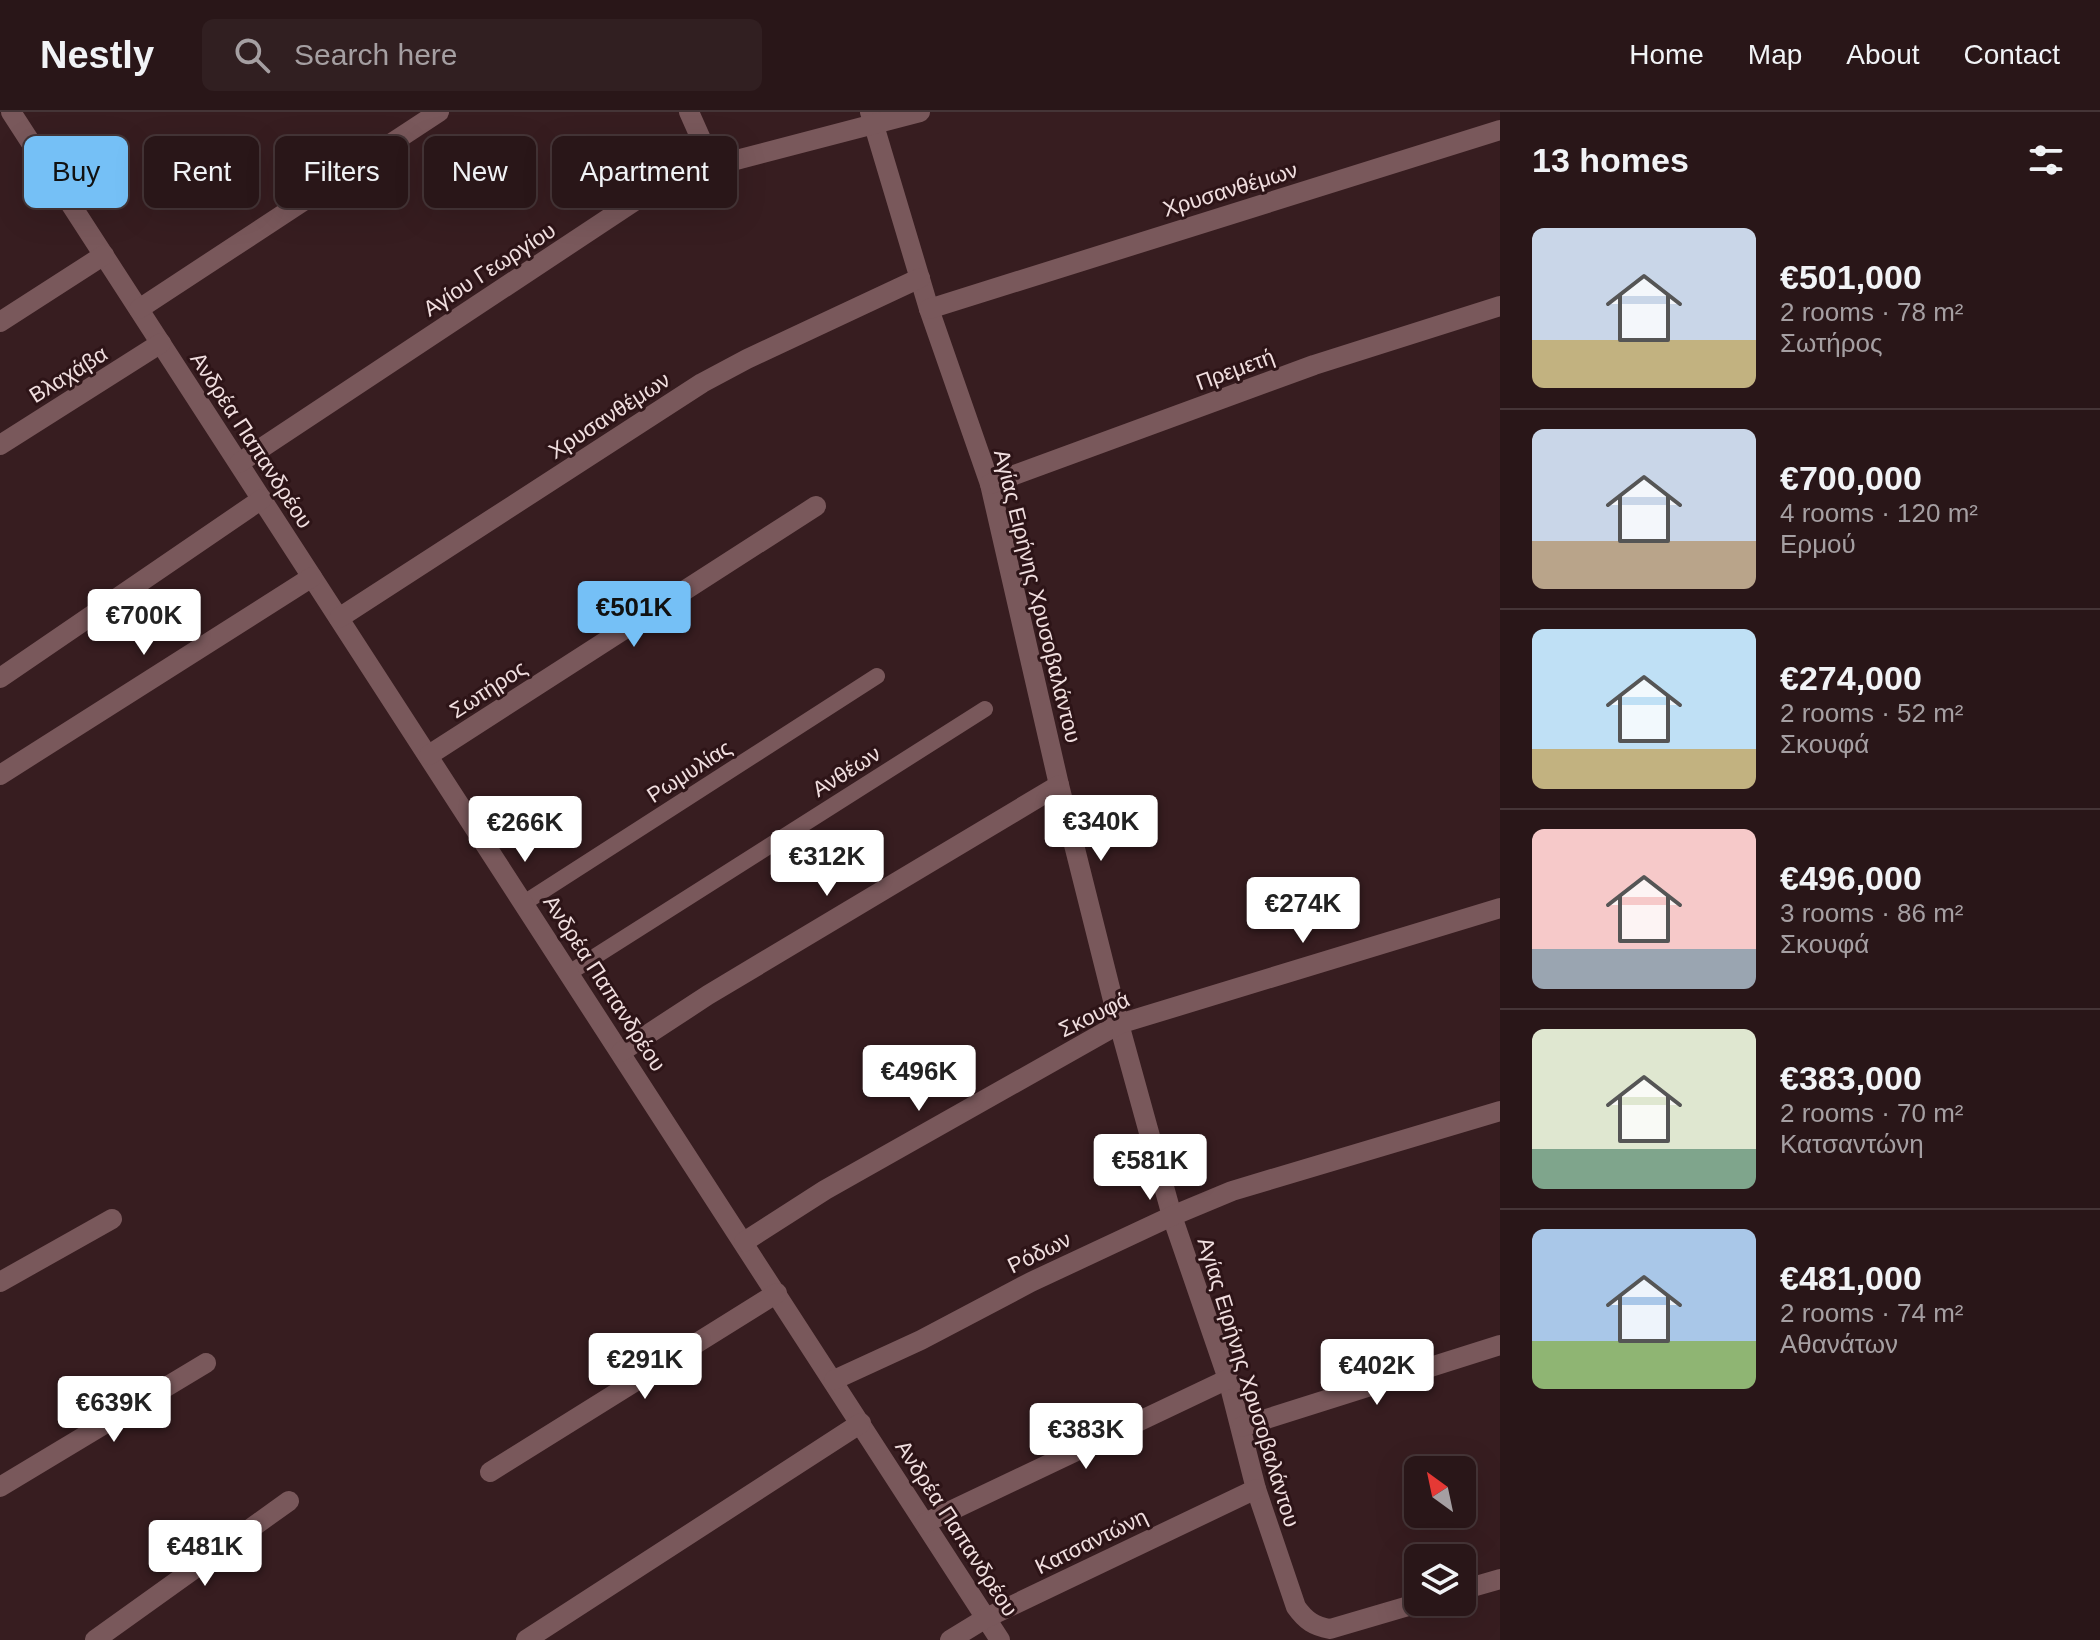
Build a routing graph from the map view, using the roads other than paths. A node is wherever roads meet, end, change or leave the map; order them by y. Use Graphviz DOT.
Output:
graph roads {
  1 [pos="11,112"];
  2 [pos="439,112"];
  3 [pos="689,112"];
  4 [pos="920,112"];
  5 [pos="872,119"];
  6 [pos="1500,130"];
  7 [pos="700,136"];
  8 [pos="737,159"];
  9 [pos="624,208"];
  10 [pos="104,255"];
  11 [pos="920,278"];
  12 [pos="1500,306"];
  13 [pos="139,309"];
  14 [pos="929,309"];
  15 [pos="0,322"];
  16 [pos="161,343"];
  17 [pos="0,445"];
  18 [pos="239,463"];
  19 [pos="990,484"];
  20 [pos="262,499"];
  21 [pos="816,506"];
  22 [pos="312,577"];
  23 [pos="339,618"];
  24 [pos="877,676"];
  25 [pos="0,678"];
  26 [pos="985,709"];
  27 [pos="429,755"];
  28 [pos="0,775"];
  29 [pos="1059,785"];
  30 [pos="524,903"];
  31 [pos="1500,908"];
  32 [pos="569,973"];
  33 [pos="1119,1024"];
  34 [pos="621,1052"];
  35 [pos="1500,1111"];
  36 [pos="1172,1216"];
  37 [pos="112,1219"];
  38 [pos="744,1242"];
  39 [pos="0,1282"];
  40 [pos="777,1293"];
  41 [pos="1500,1345"];
  42 [pos="206,1363"];
  43 [pos="1228,1379"];
  44 [pos="834,1380"];
  45 [pos="861,1423"];
  46 [pos="1241,1427"];
  47 [pos="490,1472"];
  48 [pos="0,1487"];
  49 [pos="1256,1489"];
  50 [pos="289,1501"];
  51 [pos="925,1523"];
  52 [pos="1500,1579"];
  53 [pos="1476,1586"];
  54 [pos="1404,1608"];
  55 [pos="986,1618"];
  56 [pos="1331,1634"];
  57 [pos="95,1640"];
  58 [pos="526,1640"];
  59 [pos="950,1640"];
  60 [pos="1000,1640"];
  1 -- 10 [label="street, Ανδρέα Παπανδρέου"];
  2 -- 13 [label="street"];
  3 -- 7 [label="street"];
  4 -- 5 [label="street, Αγίου Γεωργίου"];
  5 -- 8 [label="street, Αγίου Γεωργίου"];
  5 -- 11 [label="street, Αγίας Ειρήνης Χρυσοβαλάντου"];
  6 -- 14 [label="street, Χρυσανθέμων"];
  9 -- 18 [label="street, Αγίου Γεωργίου"];
  10 -- 13 [label="street, Ανδρέα Παπανδρέου"];
  10 -- 15 [label="street"];
  11 -- 14 [label="street, Αγίας Ειρήνης Χρυσοβαλάντου"];
  11 -- 23 [label="street, Χρυσανθέμων"];
  12 -- 19 [label="street, Πρεμετή"];
  13 -- 16 [label="street, Ανδρέα Παπανδρέου"];
  14 -- 19 [label="street, Αγίας Ειρήνης Χρυσοβαλάντου"];
  16 -- 17 [label="street, Βλαχάβα"];
  16 -- 18 [label="street, Ανδρέα Παπανδρέου"];
  18 -- 20 [label="street, Ανδρέα Παπανδρέου"];
  19 -- 29 [label="street, Αγίας Ειρήνης Χρυσοβαλάντου"];
  20 -- 22 [label="street, Ανδρέα Παπανδρέου"];
  20 -- 25 [label="street"];
  21 -- 27 [label="street, Σωτήρος"];
  22 -- 23 [label="street, Ανδρέα Παπανδρέου"];
  22 -- 28 [label="street"];
  23 -- 27 [label="street, Ανδρέα Παπανδρέου"];
  24 -- 30 [label="lane, Ρωμυλίας"];
  26 -- 32 [label="lane, Ανθέων"];
  27 -- 30 [label="street, Ανδρέα Παπανδρέου"];
  29 -- 33 [label="street, Αγίας Ειρήνης Χρυσοβαλάντου"];
  29 -- 34 [label="street"];
  30 -- 32 [label="street, Ανδρέα Παπανδρέου"];
  31 -- 33 [label="street, Σκουφά"];
  32 -- 34 [label="street, Ανδρέα Παπανδρέου"];
  33 -- 36 [label="street, Αγίας Ειρήνης Χρυσοβαλάντου"];
  33 -- 38 [label="street, Σκουφά"];
  34 -- 38 [label="street, Ανδρέα Παπανδρέου"];
  35 -- 36 [label="street, Ρόδων"];
  36 -- 43 [label="street, Αγίας Ειρήνης Χρυσοβαλάντου"];
  36 -- 44 [label="street, Ρόδων"];
  37 -- 39 [label="street"];
  38 -- 40 [label="street, Ανδρέα Παπανδρέου"];
  40 -- 44 [label="street, Ανδρέα Παπανδρέου"];
  40 -- 47 [label="street"];
  41 -- 46 [label="street"];
  42 -- 48 [label="street"];
  43 -- 46 [label="street, Αγίας Ειρήνης Χρυσοβαλάντου"];
  43 -- 51 [label="street"];
  44 -- 45 [label="street, Ανδρέα Παπανδρέου"];
  45 -- 51 [label="street, Ανδρέα Παπανδρέου"];
  45 -- 58 [label="street"];
  46 -- 49 [label="street, Αγίας Ειρήνης Χρυσοβαλάντου"];
  49 -- 55 [label="street, Κατσαντώνη"];
  49 -- 56 [label="street, Αγίας Ειρήνης Χρυσοβαλάντου"];
  50 -- 57 [label="street"];
  51 -- 55 [label="street, Ανδρέα Παπανδρέου"];
  52 -- 53 [label="street"];
  54 -- 56 [label="street"];
  55 -- 59 [label="street, Κατσαντώνη"];
  55 -- 60 [label="street, Ανδρέα Παπανδρέου"];
}
